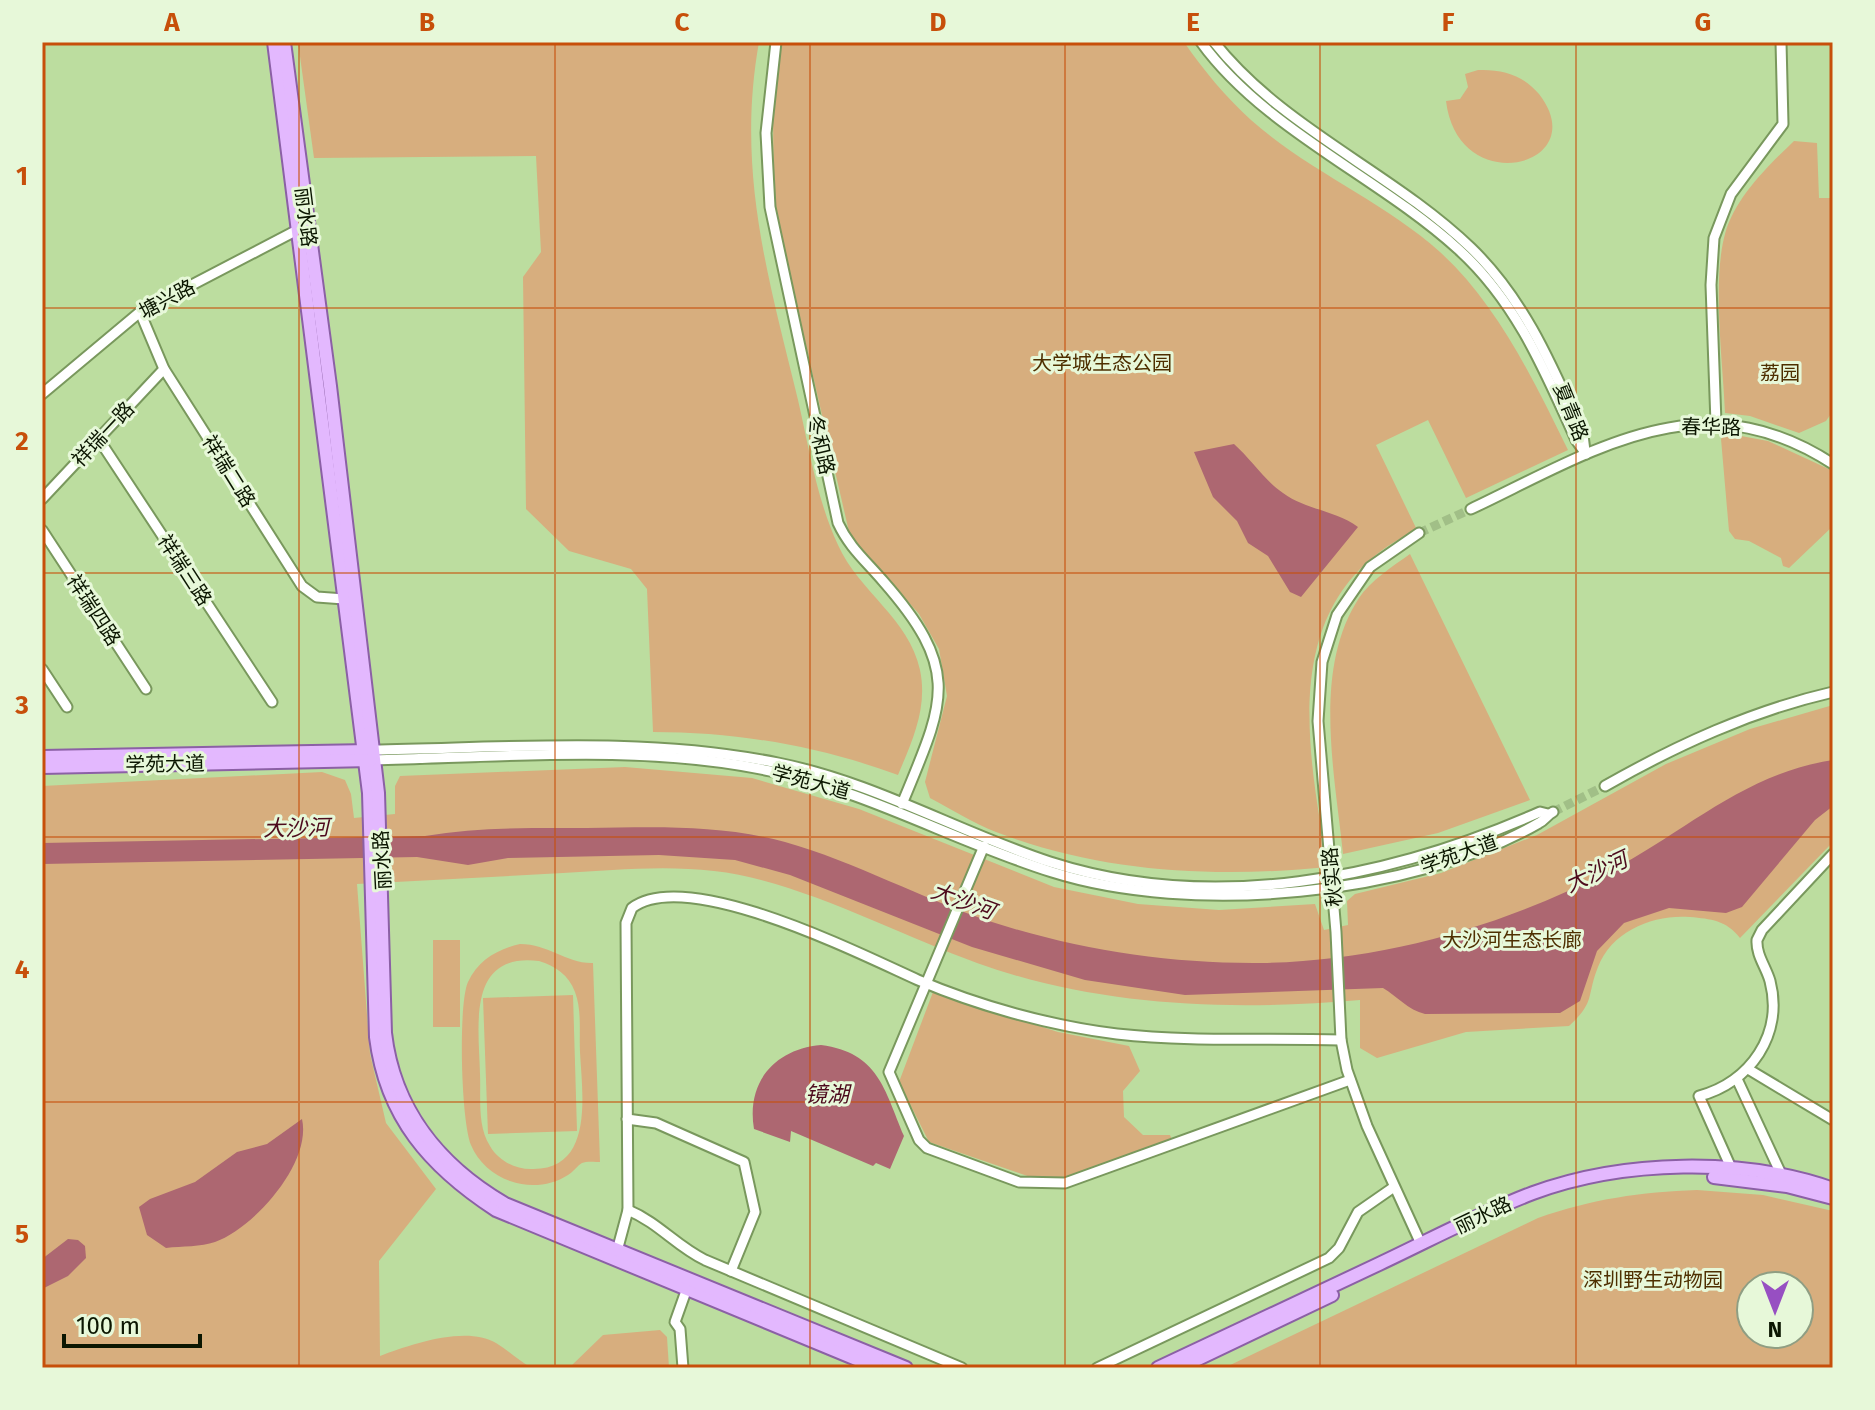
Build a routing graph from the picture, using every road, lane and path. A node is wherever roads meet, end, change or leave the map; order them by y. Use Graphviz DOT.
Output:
graph roads {
  1 [pos="274,42"];
  2 [pos="284,42"];
  3 [pos="776,42"];
  4 [pos="1201,42"];
  5 [pos="1214,42"];
  6 [pos="1781,42"];
  7 [pos="302,227"];
  8 [pos="140,312"];
  9 [pos="164,369"];
  10 [pos="42,394"];
  11 [pos="1716,423"];
  12 [pos="98,438"];
  13 [pos="1586,454"];
  14 [pos="1833,464"];
  15 [pos="42,499"];
  16 [pos="1471,509"];
  17 [pos="42,530"];
  18 [pos="1419,533"];
  19 [pos="344,599"];
  20 [pos="42,669"];
  21 [pos="146,689"];
  22 [pos="1833,692"];
  23 [pos="272,702"];
  24 [pos="67,707"];
  25 [pos="369,755"];
  26 [pos="42,757"];
  27 [pos="42,767"];
  28 [pos="1605,786"];
  29 [pos="901,807"];
  30 [pos="1551,813"];
  31 [pos="984,846"];
  32 [pos="1833,854"];
  33 [pos="1332,882"];
  34 [pos="378,884"];
  35 [pos="929,983"];
  36 [pos="1341,1040"];
  37 [pos="1748,1069"];
  38 [pos="1737,1079"];
  39 [pos="1350,1080"];
  40 [pos="627,1119"];
  41 [pos="1833,1120"];
  42 [pos="1732,1170"];
  43 [pos="1782,1176"];
  44 [pos="1394,1187"];
  45 [pos="1833,1189"];
  46 [pos="1833,1198"];
  47 [pos="628,1210"];
  48 [pos="1421,1244"];
  49 [pos="617,1251"];
  50 [pos="731,1271"];
  51 [pos="686,1291"];
  52 [pos="683,1368"];
  53 [pos="878,1368"];
  54 [pos="906,1368"];
  55 [pos="962,1368"];
  56 [pos="1097,1368"];
  57 [pos="1158,1368"];
  58 [pos="1179,1368"];
  1 -- 7 [label="main road, 丽水路"];
  2 -- 7 [label="main road, 丽水路"];
  3 -- 29 [label="street, 冬和路"];
  4 -- 13 [label="street, 夏青路"];
  5 -- 13 [label="street, 夏青路"];
  6 -- 11 [label="street"];
  7 -- 8 [label="street, 塘兴路"];
  7 -- 19 [label="main road, 丽水路"];
  7 -- 25 [label="main road, 丽水路"];
  8 -- 9 [label="street, 祥瑞二路"];
  8 -- 10 [label="street, 塘兴路"];
  9 -- 12 [label="street, 祥瑞一路"];
  9 -- 19 [label="street, 祥瑞二路"];
  11 -- 13 [label="street, 春华路"];
  11 -- 14 [label="street, 春华路"];
  12 -- 15 [label="street, 祥瑞一路"];
  12 -- 23 [label="street, 祥瑞三路"];
  13 -- 16 [label="street"];
  17 -- 21 [label="street, 祥瑞四路"];
  18 -- 33 [label="street, 秋实路"];
  19 -- 25 [label="main road, 丽水路"];
  20 -- 24 [label="street"];
  22 -- 28 [label="street"];
  25 -- 26 [label="main road, 学苑大道"];
  25 -- 27 [label="main road, 学苑大道"];
  25 -- 29 [label="street, 学苑大道"];
  25 -- 34 [label="main road, 丽水路"];
  29 -- 31 [label="street, 学苑大道"];
  29 -- 33 [label="street, 学苑大道"];
  30 -- 33 [label="street, 学苑大道"];
  31 -- 33 [label="street, 学苑大道"];
  31 -- 35 [label="street"];
  32 -- 37 [label="street"];
  33 -- 36 [label="street, 秋实路"];
  34 -- 49 [label="main road, 丽水路"];
  34 -- 51 [label="main road, 丽水路"];
  35 -- 36 [label="street"];
  35 -- 39 [label="street"];
  35 -- 40 [label="street"];
  36 -- 39 [label="street, 秋实路"];
  37 -- 38 [label="street"];
  37 -- 41 [label="street"];
  38 -- 42 [label="street"];
  38 -- 43 [label="street"];
  39 -- 44 [label="street, 秋实路"];
  40 -- 47 [label="street"];
  40 -- 50 [label="street"];
  42 -- 43 [label="main road, 丽水路"];
  42 -- 48 [label="main road, 丽水路"];
  43 -- 45 [label="main road, 丽水路"];
  44 -- 48 [label="street, 秋实路"];
  44 -- 56 [label="street"];
  46 -- 58 [label="main road, 丽水路"];
  47 -- 49 [label="street"];
  47 -- 50 [label="street"];
  48 -- 57 [label="main road, 丽水路"];
  49 -- 54 [label="main road, 丽水路"];
  50 -- 55 [label="street"];
  51 -- 52 [label="street"];
  51 -- 53 [label="main road, 丽水路"];
}
